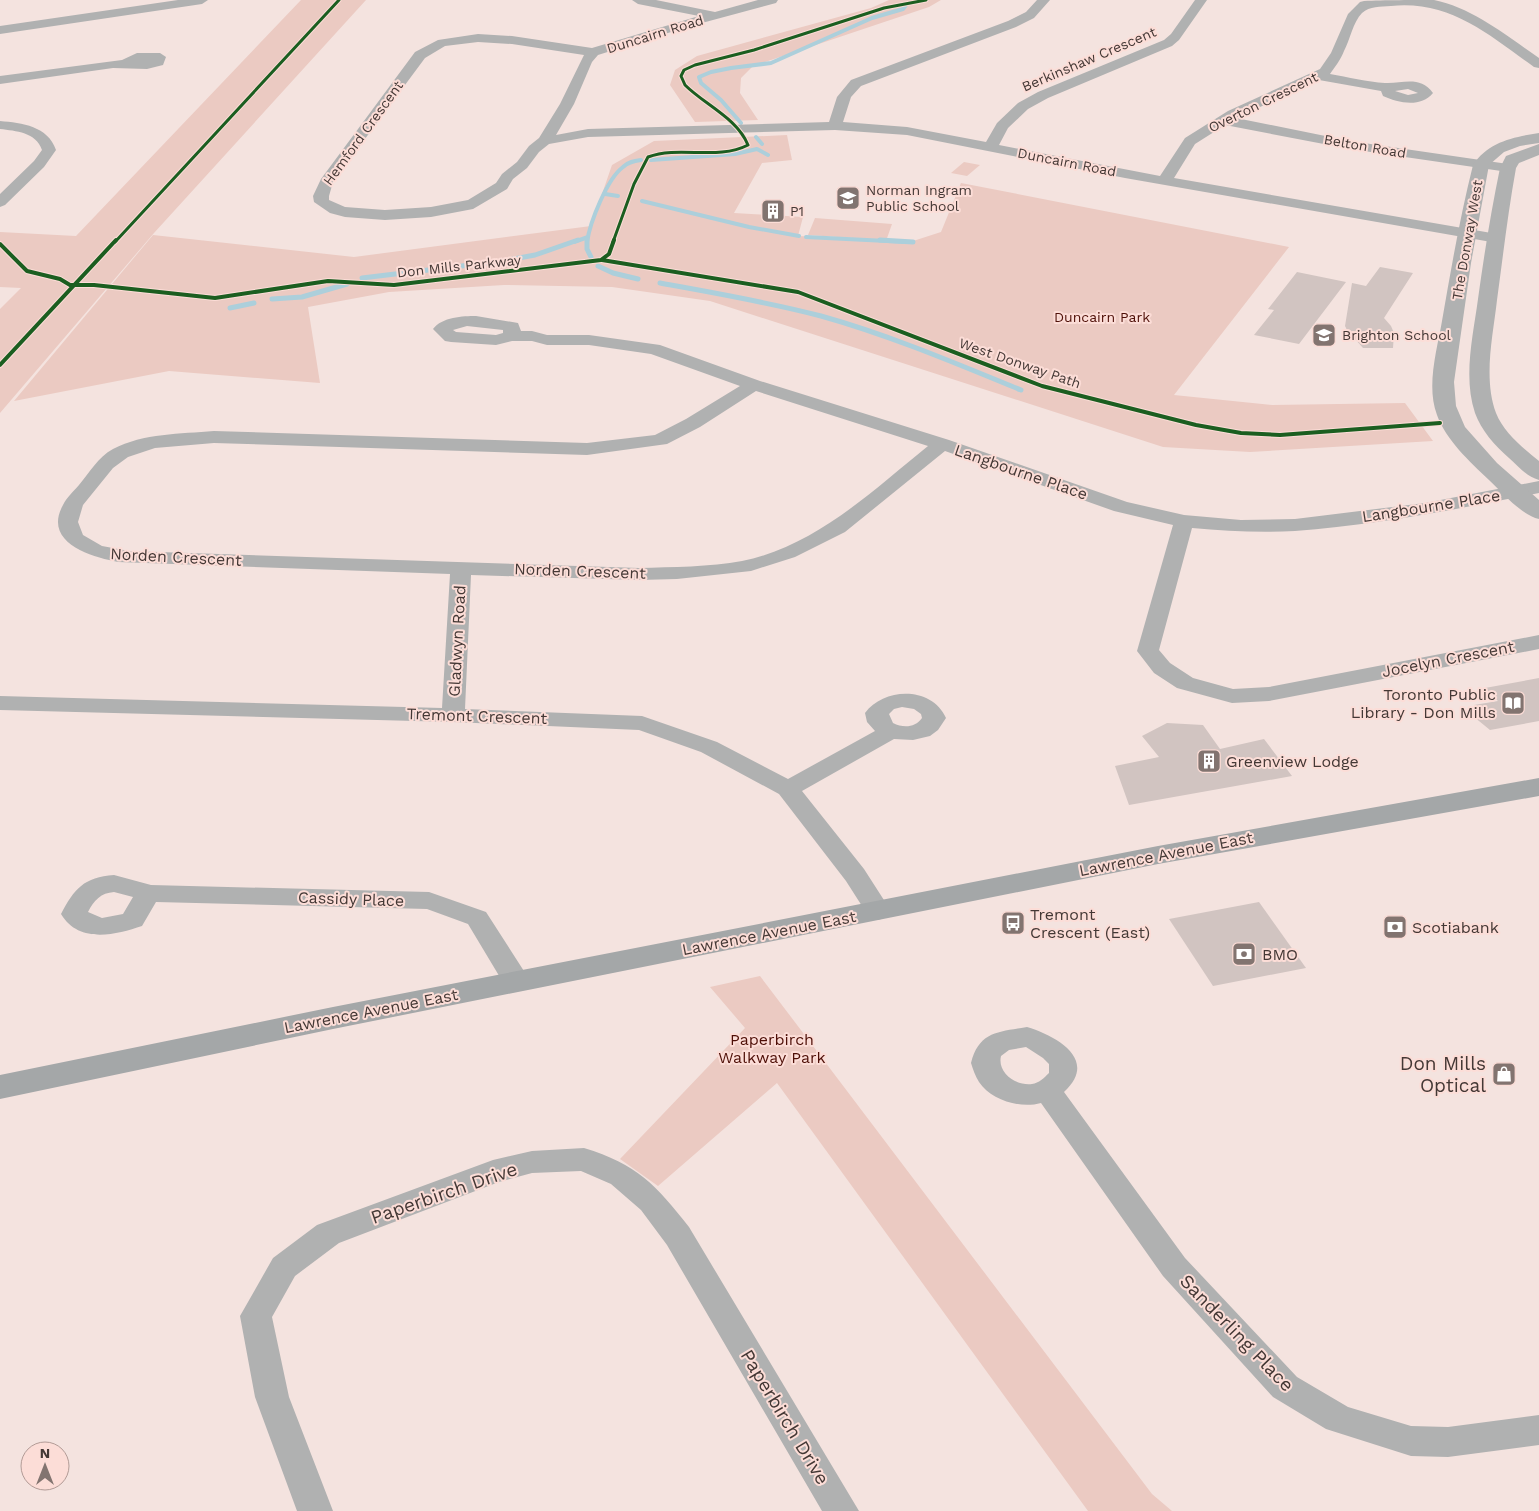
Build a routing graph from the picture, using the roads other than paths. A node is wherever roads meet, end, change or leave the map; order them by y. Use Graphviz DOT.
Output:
graph roads {
  1 [pos="202,0"];
  2 [pos="638,0"];
  3 [pos="772,0"];
  4 [pos="1044,0"];
  5 [pos="1201,0"];
  6 [pos="714,15"];
  7 [pos="0,30"];
  8 [pos="593,52"];
  9 [pos="126,63"];
  10 [pos="1539,64"];
  11 [pos="1320,76"];
  12 [pos="0,80"];
  13 [pos="1388,88"];
  14 [pos="567,104"];
  15 [pos="1223,120"];
  16 [pos="0,125"];
  17 [pos="835,126"];
  18 [pos="633,131"];
  19 [pos="1539,138"];
  20 [pos="545,141"];
  21 [pos="991,147"];
  22 [pos="1539,149"];
  23 [pos="1481,165"];
  24 [pos="1508,168"];
  25 [pos="1165,180"];
  26 [pos="0,202"];
  27 [pos="1466,234"];
  28 [pos="1497,238"];
  29 [pos="512,336"];
  30 [pos="1445,382"];
  31 [pos="754,385"];
  32 [pos="1481,386"];
  33 [pos="942,444"];
  34 [pos="1539,473"];
  35 [pos="1539,487"];
  36 [pos="1515,491"];
  37 [pos="1539,512"];
  38 [pos="1184,522"];
  39 [pos="461,567"];
  40 [pos="1539,642"];
  41 [pos="0,703"];
  42 [pos="453,715"];
  43 [pos="892,732"];
  44 [pos="1539,787"];
  45 [pos="788,789"];
  46 [pos="148,893"];
  47 [pos="878,911"];
  48 [pos="516,982"];
  49 [pos="0,1087"];
  50 [pos="1047,1090"];
  51 [pos="1539,1430"];
  52 [pos="315,1511"];
  53 [pos="841,1511"];
  1 -- 7 [label="street"];
  2 -- 6 [label="street"];
  3 -- 6 [label="street, Duncairn Road"];
  4 -- 17 [label="street"];
  5 -- 21 [label="street, Berkinshaw Crescent"];
  6 -- 8 [label="street, Duncairn Road"];
  8 -- 14 [label="street, Duncairn Road"];
  8 -- 20 [label="street, Hemford Crescent"];
  9 -- 12 [label="street"];
  10 -- 11 [label="street, Overton Crescent"];
  11 -- 13 [label="street"];
  11 -- 15 [label="street, Overton Crescent"];
  14 -- 18 [label="street, Duncairn Road"];
  14 -- 20 [label="street, Duncairn Road"];
  15 -- 23 [label="street, Belton Road"];
  15 -- 25 [label="street, Overton Crescent"];
  16 -- 26 [label="street"];
  17 -- 18 [label="street, Duncairn Road"];
  17 -- 21 [label="street, Duncairn Road"];
  18 -- 20 [label="street, Duncairn Road"];
  19 -- 23 [label="street, The Donway West"];
  21 -- 25 [label="street, Duncairn Road"];
  22 -- 24 [label="street"];
  23 -- 24 [label="street, Belton Road"];
  23 -- 27 [label="street, The Donway West"];
  24 -- 28 [label="street, The Donway West"];
  25 -- 27 [label="street, Duncairn Road"];
  27 -- 28 [label="street, Duncairn Road"];
  27 -- 30 [label="street, The Donway West"];
  28 -- 32 [label="street, The Donway West"];
  29 -- 31 [label="street, Langbourne Place"];
  30 -- 32 [label="street"];
  30 -- 36 [label="street, The Donway West"];
  31 -- 33 [label="street, Langbourne Place"];
  31 -- 39 [label="street, Norden Crescent"];
  32 -- 34 [label="street, The Donway West"];
  33 -- 38 [label="street, Langbourne Place"];
  33 -- 39 [label="street, Norden Crescent"];
  35 -- 36 [label="street, Langbourne Place"];
  36 -- 37 [label="street, The Donway West"];
  36 -- 38 [label="street, Langbourne Place"];
  38 -- 40 [label="street, Jocelyn Crescent"];
  39 -- 42 [label="street, Gladwyn Road"];
  41 -- 42 [label="street, Tremont Crescent"];
  42 -- 45 [label="street, Tremont Crescent"];
  43 -- 45 [label="street"];
  44 -- 47 [label="main road, Lawrence Avenue East"];
  45 -- 47 [label="street, Tremont Crescent"];
  46 -- 48 [label="street, Cassidy Place"];
  47 -- 48 [label="main road, Lawrence Avenue East"];
  48 -- 49 [label="main road, Lawrence Avenue East"];
  50 -- 51 [label="street, Sanderling Place"];
  52 -- 53 [label="street, Paperbirch Drive"];
}
